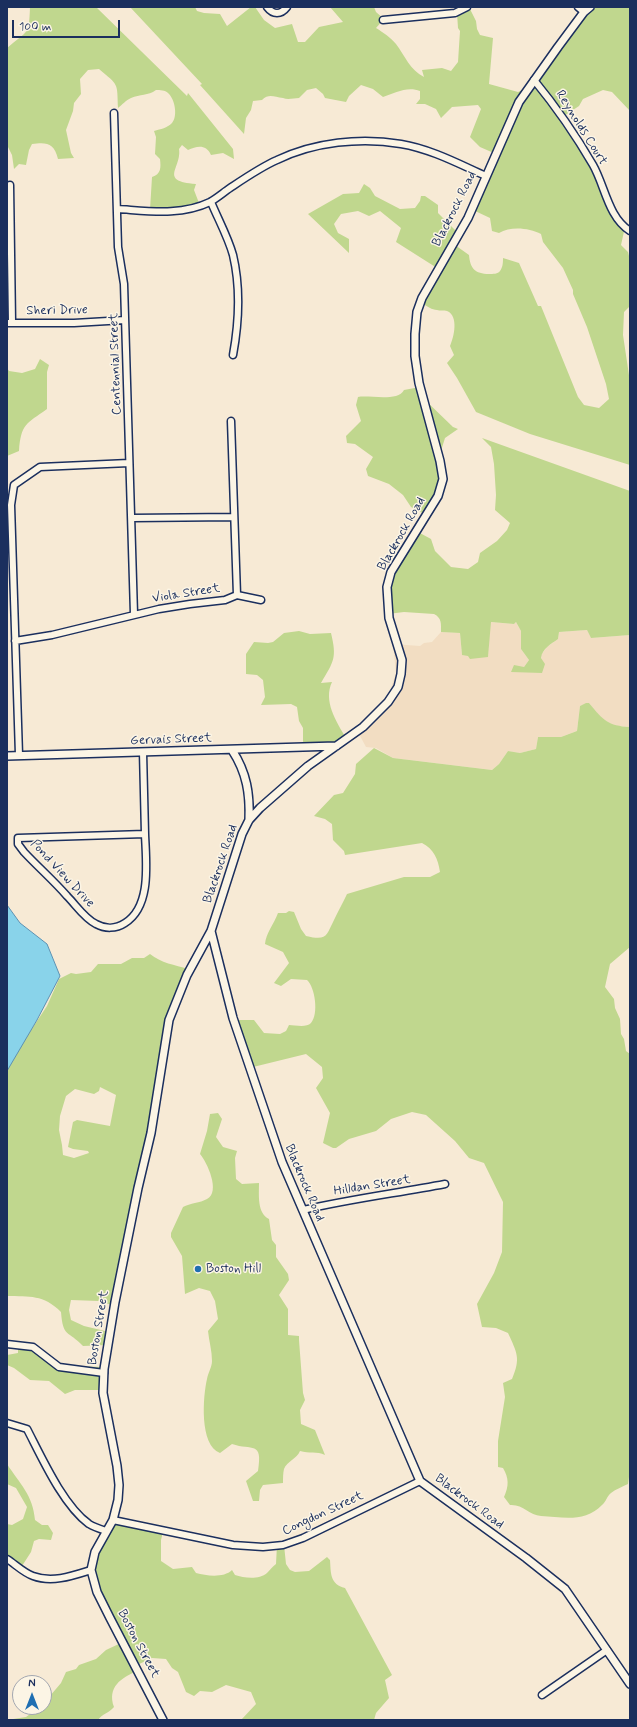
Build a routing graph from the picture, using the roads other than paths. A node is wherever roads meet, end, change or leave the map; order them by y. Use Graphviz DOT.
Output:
graph roads {
  1 [pos="267,7"];
  2 [pos="287,7"];
  3 [pos="467,7"];
  4 [pos="578,7"];
  5 [pos="590,7"];
  6 [pos="584,12"];
  7 [pos="383,20"];
  8 [pos="534,80"];
  9 [pos="114,113"];
  10 [pos="486,176"];
  11 [pos="10,185"];
  12 [pos="210,202"];
  13 [pos="118,209"];
  14 [pos="630,231"];
  15 [pos="125,320"];
  16 [pos="10,323"];
  17 [pos="233,355"];
  18 [pos="231,420"];
  19 [pos="129,463"];
  20 [pos="7,482"];
  21 [pos="14,485"];
  22 [pos="234,516"];
  23 [pos="132,518"];
  24 [pos="237,595"];
  25 [pos="261,600"];
  26 [pos="134,614"];
  27 [pos="15,641"];
  28 [pos="336,746"];
  29 [pos="232,750"];
  30 [pos="143,752"];
  31 [pos="19,755"];
  32 [pos="7,756"];
  33 [pos="249,820"];
  34 [pos="145,834"];
  35 [pos="211,931"];
  36 [pos="445,1184"];
  37 [pos="303,1210"];
  38 [pos="7,1344"];
  39 [pos="104,1373"];
  40 [pos="7,1423"];
  41 [pos="420,1480"];
  42 [pos="113,1520"];
  43 [pos="106,1531"];
  44 [pos="7,1558"];
  45 [pos="91,1570"];
  46 [pos="607,1650"];
  47 [pos="630,1684"];
  48 [pos="542,1695"];
  49 [pos="163,1720"];
  1 -- 2 [label="street"];
  3 -- 7 [label="street"];
  4 -- 6 [label="street"];
  5 -- 6 [label="street, Blackrock Road"];
  6 -- 8 [label="street, Blackrock Road"];
  8 -- 10 [label="street, Blackrock Road"];
  8 -- 14 [label="street, Reynolds Court"];
  9 -- 13 [label="street, Centennial Street"];
  10 -- 12 [label="street"];
  10 -- 28 [label="street, Blackrock Road"];
  11 -- 16 [label="street, Sheri Drive"];
  12 -- 13 [label="street"];
  12 -- 17 [label="street"];
  13 -- 15 [label="street, Centennial Street"];
  15 -- 16 [label="street, Sheri Drive"];
  15 -- 19 [label="street, Centennial Street"];
  18 -- 22 [label="street, Viola Street"];
  19 -- 21 [label="street"];
  19 -- 23 [label="street, Centennial Street"];
  20 -- 21 [label="street"];
  21 -- 27 [label="street"];
  22 -- 23 [label="street"];
  22 -- 24 [label="street, Viola Street"];
  23 -- 26 [label="street, Centennial Street"];
  24 -- 25 [label="street"];
  24 -- 26 [label="street, Viola Street"];
  26 -- 27 [label="street, Viola Street"];
  27 -- 31 [label="street"];
  28 -- 29 [label="street, Gervais Street"];
  28 -- 33 [label="street, Blackrock Road"];
  29 -- 30 [label="street, Gervais Street"];
  29 -- 33 [label="street"];
  30 -- 31 [label="street, Gervais Street"];
  30 -- 34 [label="street, Pond View Drive"];
  31 -- 32 [label="street, Gervais Street"];
  33 -- 35 [label="street, Blackrock Road"];
  34 -- 34 [label="street, Pond View Drive"];
  35 -- 37 [label="street, Blackrock Road"];
  35 -- 39 [label="street, Boston Street"];
  36 -- 37 [label="street, Hilldan Street"];
  37 -- 41 [label="street, Blackrock Road"];
  38 -- 39 [label="street"];
  39 -- 42 [label="street, Boston Street"];
  40 -- 43 [label="street"];
  41 -- 42 [label="street, Congdon Street"];
  41 -- 46 [label="street, Blackrock Road"];
  42 -- 43 [label="street, Boston Street"];
  43 -- 45 [label="street, Boston Street"];
  44 -- 45 [label="street"];
  45 -- 49 [label="street, Boston Street"];
  46 -- 47 [label="street, Blackrock Road"];
  46 -- 48 [label="street"];
}
